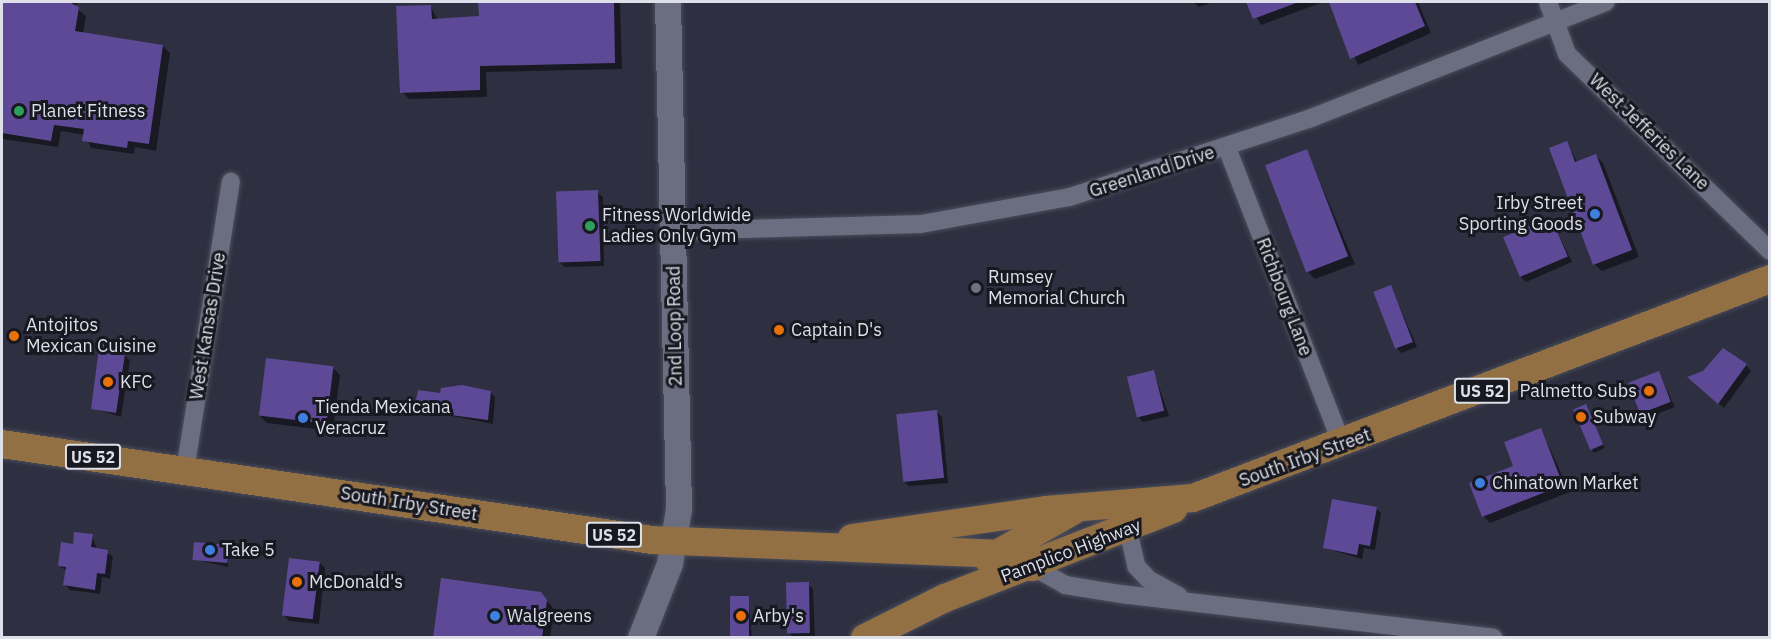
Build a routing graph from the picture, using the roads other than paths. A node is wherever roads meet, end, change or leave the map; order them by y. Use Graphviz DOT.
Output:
graph roads {
  1 [pos="668,2"];
  2 [pos="1548,2"];
  3 [pos="1606,2"];
  4 [pos="1553,22"];
  5 [pos="1227,148"];
  6 [pos="231,182"];
  7 [pos="673,231"];
  8 [pos="1770,251"];
  9 [pos="1770,279"];
  10 [pos="2,444"];
  11 [pos="1342,445"];
  12 [pos="185,471"];
  13 [pos="1193,498"];
  14 [pos="1080,507"];
  15 [pos="1128,530"];
  16 [pos="675,542"];
  17 [pos="817,544"];
  18 [pos="997,554"];
  19 [pos="1033,567"];
  20 [pos="945,598"];
  21 [pos="1189,601"];
  22 [pos="641,638"];
  23 [pos="865,638"];
  24 [pos="1493,638"];
  1 -- 7 [label="main road, 2nd Loop Road"];
  2 -- 4 [label="street, West Jefferies Lane"];
  3 -- 4 [label="street, Greenland Drive"];
  4 -- 5 [label="street, Greenland Drive"];
  4 -- 8 [label="street, West Jefferies Lane"];
  5 -- 7 [label="street, Greenland Drive"];
  5 -- 11 [label="street, Richbourg Lane"];
  6 -- 12 [label="street, West Kansas Drive"];
  7 -- 16 [label="main road, 2nd Loop Road"];
  9 -- 11 [label="main road, South Irby Street / US 52"];
  10 -- 12 [label="main road, South Irby Street / US 52"];
  11 -- 13 [label="main road, South Irby Street / US 52"];
  12 -- 16 [label="main road, South Irby Street / US 52"];
  13 -- 14 [label="main road, South Irby Street / US 52"];
  13 -- 15 [label="main road, Pamplico Highway"];
  14 -- 17 [label="main road, South Irby Street / US 52"];
  14 -- 18 [label="main road, Pamplico Highway"];
  15 -- 19 [label="main road, Pamplico Highway"];
  15 -- 21 [label="street"];
  16 -- 17 [label="main road, South Irby Street / US 52"];
  16 -- 22 [label="main road"];
  17 -- 18 [label="main road, South Irby Street / US 52"];
  18 -- 19 [label="main road, South Irby Street / US 52"];
  18 -- 20 [label="main road, Pamplico Highway"];
  19 -- 20 [label="main road, Pamplico Highway"];
  19 -- 21 [label="street"];
  20 -- 23 [label="main road, Pamplico Highway"];
  21 -- 24 [label="street"];
}
